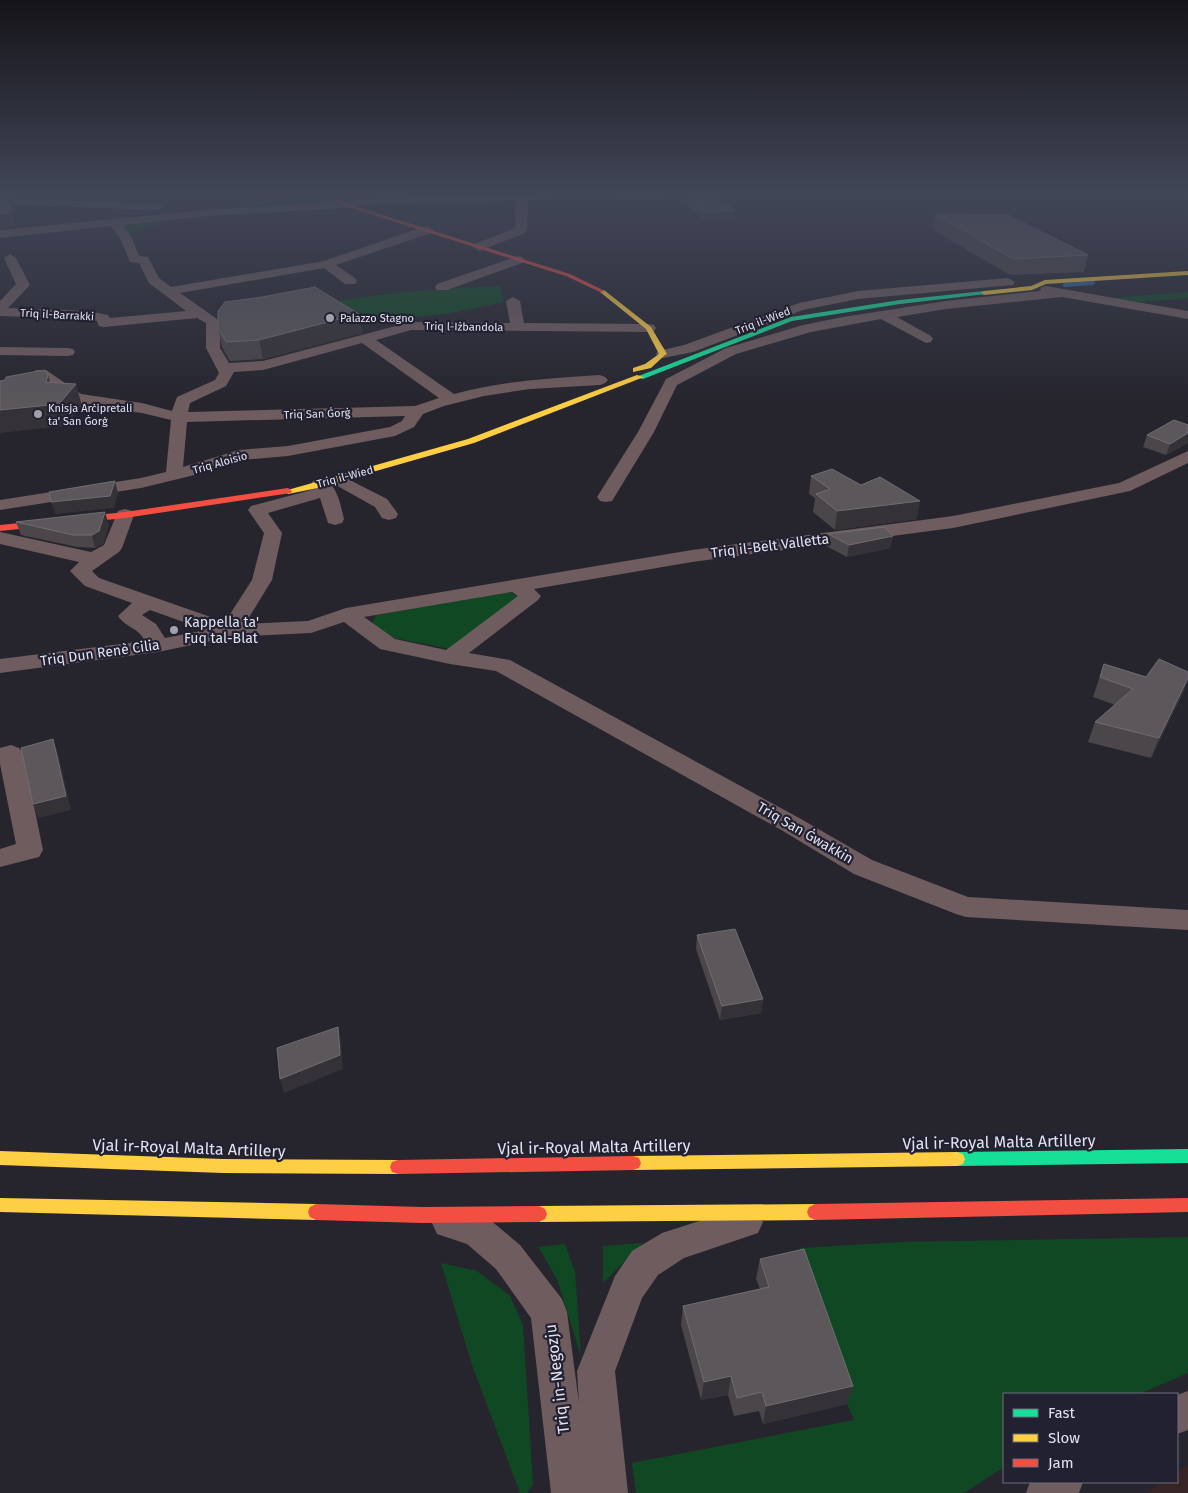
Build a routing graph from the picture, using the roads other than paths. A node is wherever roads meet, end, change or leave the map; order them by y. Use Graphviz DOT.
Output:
graph roads {
  1 [pos="10,266"];
  2 [pos="147,266"];
  3 [pos="317,266"];
  4 [pos="328,266"];
  5 [pos="502,266"];
  6 [pos="537,266"];
  7 [pos="1188,273"];
  8 [pos="350,281"];
  9 [pos="1038,285"];
  10 [pos="442,287"];
  11 [pos="170,292"];
  12 [pos="1061,293"];
  13 [pos="513,301"];
  14 [pos="0,310"];
  15 [pos="199,314"];
  16 [pos="818,314"];
  17 [pos="884,315"];
  18 [pos="1188,315"];
  19 [pos="832,324"];
  20 [pos="518,327"];
  21 [pos="648,328"];
  22 [pos="366,339"];
  23 [pos="926,339"];
  24 [pos="0,351"];
  25 [pos="669,359"];
  26 [pos="225,368"];
  27 [pos="692,372"];
  28 [pos="600,380"];
  29 [pos="450,398"];
  30 [pos="577,401"];
  31 [pos="417,411"];
  32 [pos="232,417"];
  33 [pos="179,418"];
  34 [pos="246,442"];
  35 [pos="1188,456"];
  36 [pos="174,475"];
  37 [pos="329,485"];
  38 [pos="606,497"];
  39 [pos="45,499"];
  40 [pos="0,505"];
  41 [pos="389,514"];
  42 [pos="125,515"];
  43 [pos="335,519"];
  44 [pos="41,524"];
  45 [pos="0,528"];
  46 [pos="0,538"];
  47 [pos="94,559"];
  48 [pos="518,586"];
  49 [pos="147,602"];
  50 [pos="346,614"];
  51 [pos="230,631"];
  52 [pos="158,646"];
  53 [pos="450,657"];
  54 [pos="0,666"];
  55 [pos="5,754"];
  56 [pos="0,858"];
  57 [pos="1188,920"];
  58 [pos="1188,1156"];
  59 [pos="0,1158"];
  60 [pos="1188,1204"];
  61 [pos="0,1205"];
  62 [pos="777,1213"];
  63 [pos="422,1214"];
  64 [pos="1061,1483"];
  65 [pos="571,1493"];
  66 [pos="608,1493"];
  67 [pos="1046,1493"];
  1 -- 14 [label="street"];
  2 -- 11 [label="street"];
  3 -- 11 [label="street"];
  4 -- 8 [label="street"];
  5 -- 10 [label="street"];
  6 -- 21 [label="main road"];
  7 -- 9 [label="main road, Triq il-Wied"];
  9 -- 12 [label="street"];
  9 -- 16 [label="main road, Triq il-Wied"];
  9 -- 25 [label="street, Triq il-Wied"];
  11 -- 15 [label="street"];
  12 -- 17 [label="street, Triq il-Wied"];
  12 -- 18 [label="street"];
  13 -- 20 [label="street"];
  14 -- 15 [label="street, Triq il-Barrakki"];
  15 -- 26 [label="street"];
  16 -- 19 [label="street"];
  16 -- 25 [label="main road, Triq il-Wied"];
  17 -- 19 [label="street, Triq il-Wied"];
  17 -- 23 [label="street"];
  19 -- 27 [label="street, Triq il-Wied"];
  20 -- 21 [label="street, Triq l-Iżbandola"];
  20 -- 22 [label="street, Triq l-Iżbandola"];
  21 -- 25 [label="main road"];
  22 -- 26 [label="street, Triq l-Iżbandola"];
  22 -- 29 [label="street"];
  24 -- 33 [label="street, Triq San Ġorġ"];
  25 -- 27 [label="street"];
  25 -- 28 [label="main road, Triq San Ġorġ"];
  25 -- 30 [label="main road, Triq il-Wied"];
  26 -- 33 [label="street"];
  27 -- 38 [label="street, Triq il-Wied"];
  28 -- 29 [label="street, Triq San Ġorġ"];
  28 -- 30 [label="main road, Triq San Ġorġ"];
  29 -- 31 [label="street, Triq San Ġorġ"];
  30 -- 37 [label="main road, Triq il-Wied"];
  31 -- 32 [label="street, Triq San Ġorġ"];
  31 -- 34 [label="street, Triq Aloisio"];
  32 -- 33 [label="street, Triq San Ġorġ"];
  32 -- 34 [label="street"];
  33 -- 36 [label="street"];
  34 -- 36 [label="street, Triq Aloisio"];
  35 -- 48 [label="street, Triq il-Belt Valletta"];
  36 -- 39 [label="street, Triq Aloisio"];
  37 -- 41 [label="street"];
  37 -- 42 [label="main road, Triq il-Wied"];
  37 -- 43 [label="street"];
  37 -- 51 [label="street"];
  39 -- 40 [label="street, Triq Aloisio"];
  39 -- 44 [label="street"];
  42 -- 44 [label="main road, Triq il-Wied"];
  42 -- 47 [label="street"];
  44 -- 45 [label="main road, Triq il-Wied"];
  46 -- 47 [label="street"];
  47 -- 49 [label="street"];
  48 -- 50 [label="street, Triq il-Belt Valletta"];
  48 -- 53 [label="street"];
  49 -- 51 [label="street"];
  49 -- 52 [label="street"];
  50 -- 51 [label="street, Triq Dun Renè Cilia"];
  50 -- 53 [label="street, Triq San Ġwakkin"];
  51 -- 52 [label="street, Triq Dun Renè Cilia"];
  52 -- 54 [label="street, Triq Dun Renè Cilia"];
  53 -- 57 [label="street, Triq San Ġwakkin"];
  55 -- 56 [label="street"];
  58 -- 59 [label="main road, Vjal ir-Royal Malta Artillery"];
  60 -- 62 [label="main road"];
  61 -- 63 [label="main road"];
  62 -- 63 [label="main road"];
  62 -- 66 [label="street"];
  63 -- 65 [label="street, Triq in-Negozju"];
  64 -- 67 [label="street"];
}
